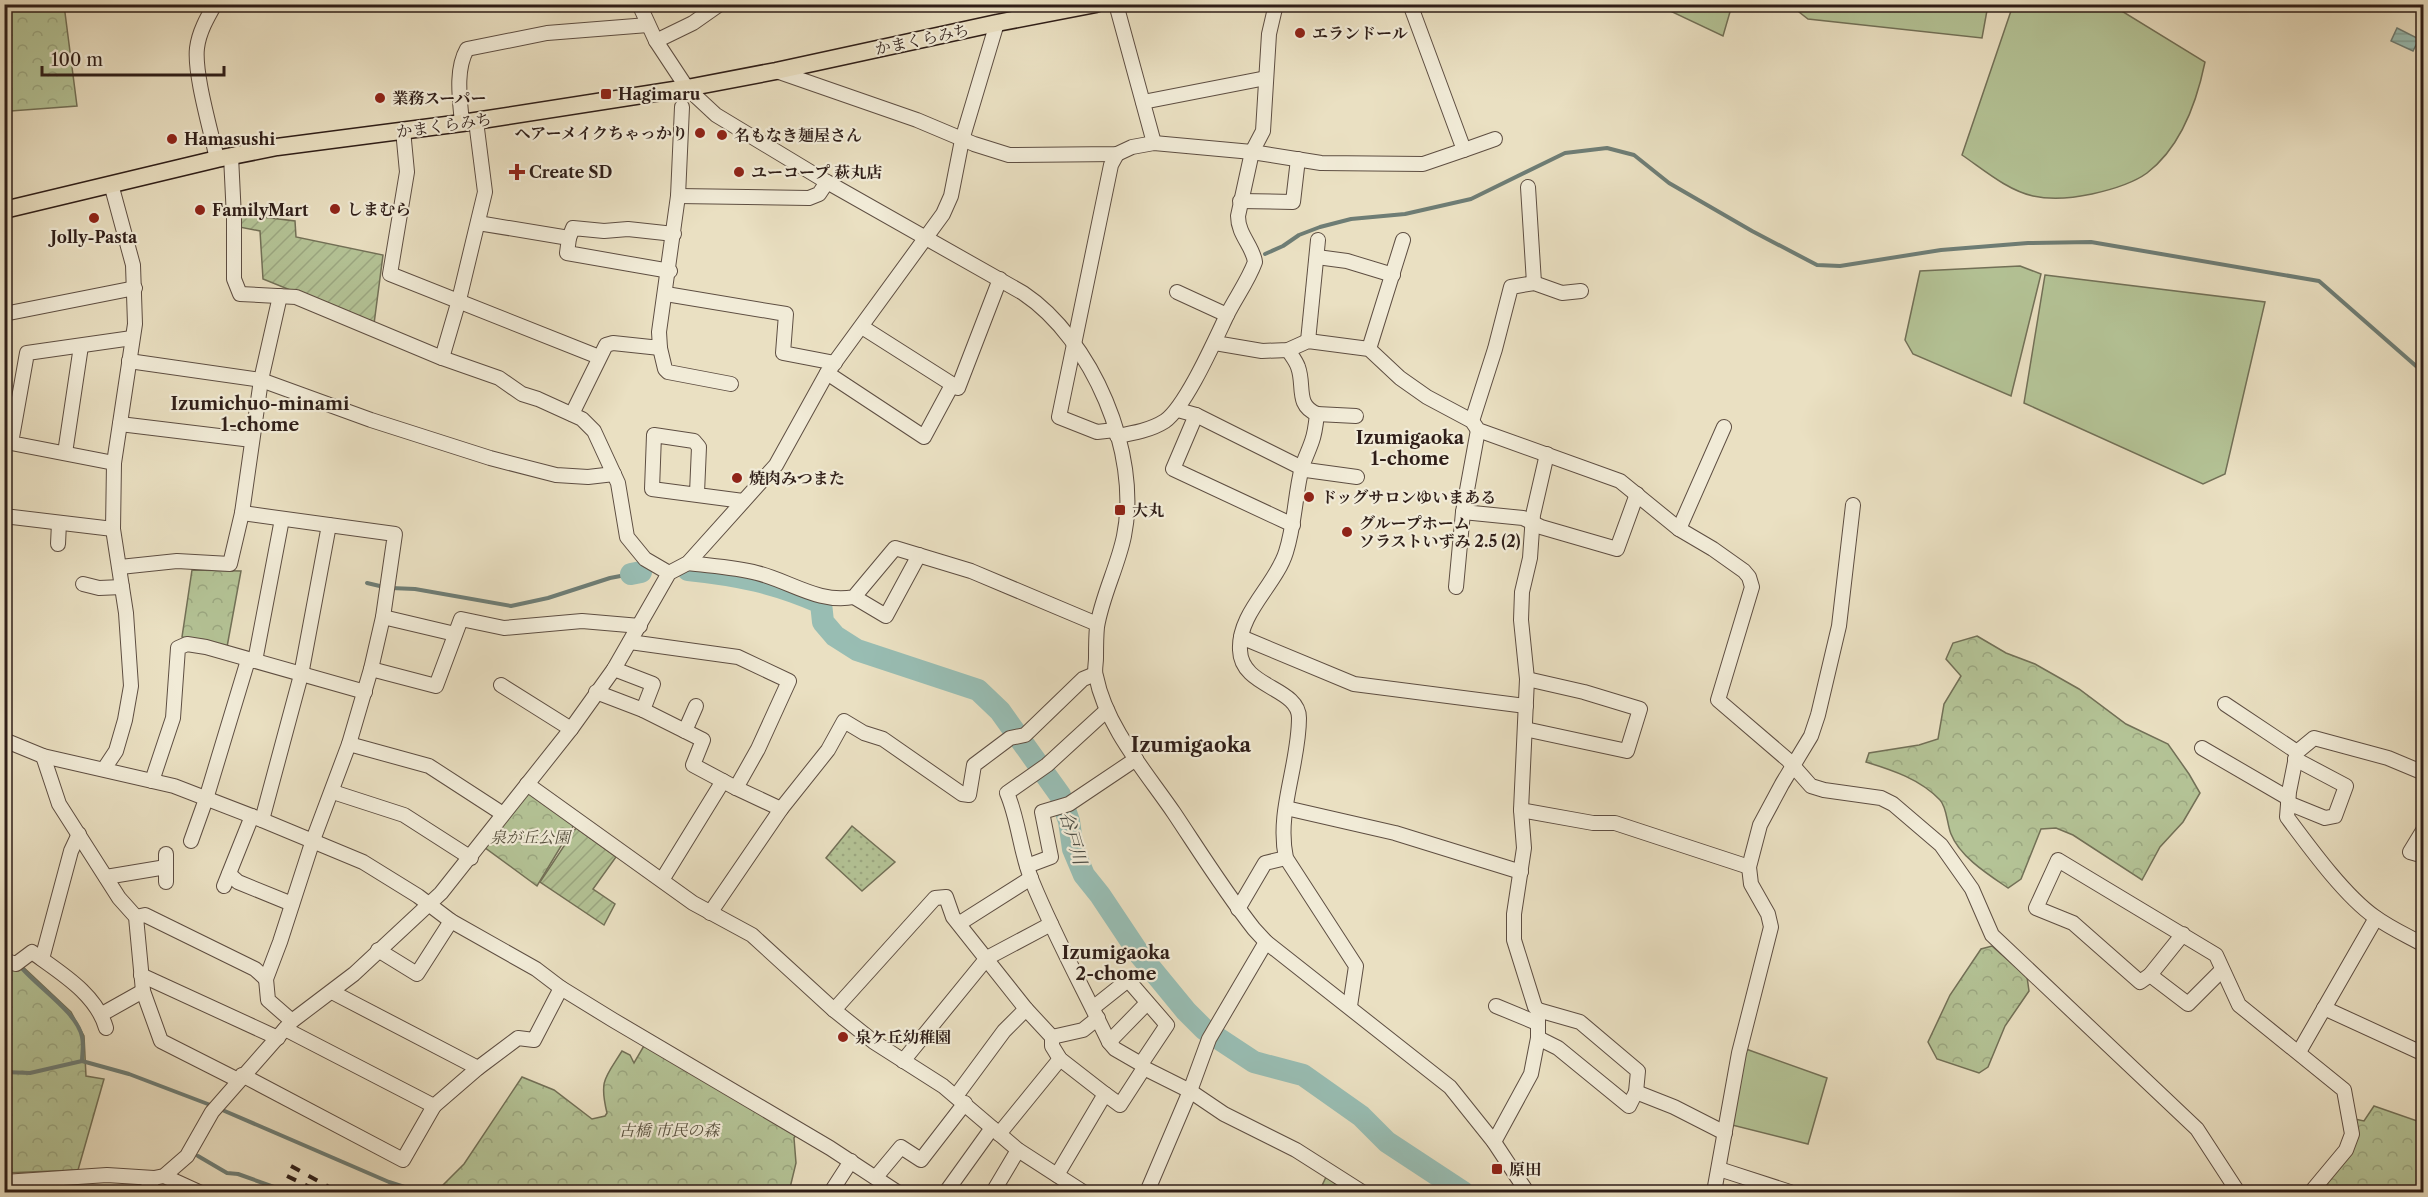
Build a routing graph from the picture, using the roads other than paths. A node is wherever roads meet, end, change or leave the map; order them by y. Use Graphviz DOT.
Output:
graph roads {
  1 [pos="215,4"];
  2 [pos="639,4"];
  3 [pos="720,4"];
  4 [pos="1096,4"];
  5 [pos="1116,4"];
  6 [pos="1276,4"];
  7 [pos="1410,4"];
  8 [pos="997,23"];
  9 [pos="648,25"];
  10 [pos="656,41"];
  11 [pos="776,71"];
  12 [pos="1266,78"];
  13 [pos="687,88"];
  14 [pos="1143,102"];
  15 [pos="682,107"];
  16 [pos="469,122"];
  17 [pos="403,130"];
  18 [pos="1495,139"];
  19 [pos="962,140"];
  20 [pos="1154,142"];
  21 [pos="1464,150"];
  22 [pos="1252,152"];
  23 [pos="1117,154"];
  24 [pos="224,158"];
  25 [pos="1298,159"];
  26 [pos="827,182"];
  27 [pos="111,184"];
  28 [pos="1528,187"];
  29 [pos="678,196"];
  30 [pos="1240,201"];
  31 [pos="4,210"];
  32 [pos="478,224"];
  33 [pos="674,234"];
  34 [pos="568,238"];
  35 [pos="926,238"];
  36 [pos="1318,240"];
  37 [pos="1402,240"];
  38 [pos="1317,257"];
  39 [pos="670,271"];
  40 [pos="1393,275"];
  41 [pos="1000,279"];
  42 [pos="1534,283"];
  43 [pos="135,288"];
  44 [pos="1581,291"];
  45 [pos="1177,292"];
  46 [pos="666,294"];
  47 [pos="279,296"];
  48 [pos="459,300"];
  49 [pos="4,314"];
  50 [pos="1227,315"];
  51 [pos="862,327"];
  52 [pos="132,338"];
  53 [pos="1073,341"];
  54 [pos="1308,341"];
  55 [pos="1215,344"];
  56 [pos="81,346"];
  57 [pos="660,348"];
  58 [pos="1369,349"];
  59 [pos="1288,350"];
  60 [pos="599,357"];
  61 [pos="442,358"];
  62 [pos="129,361"];
  63 [pos="831,368"];
  64 [pos="261,380"];
  65 [pos="731,384"];
  66 [pos="952,385"];
  67 [pos="1178,410"];
  68 [pos="572,414"];
  69 [pos="1317,414"];
  70 [pos="1196,415"];
  71 [pos="1356,416"];
  72 [pos="120,424"];
  73 [pos="1475,426"];
  74 [pos="1724,427"];
  75 [pos="1116,433"];
  76 [pos="252,440"];
  77 [pos="65,453"];
  78 [pos="1547,454"];
  79 [pos="114,463"];
  80 [pos="1302,466"];
  81 [pos="614,474"];
  82 [pos="1357,477"];
  83 [pos="697,493"];
  84 [pos="1638,494"];
  85 [pos="743,501"];
  86 [pos="1853,505"];
  87 [pos="1462,512"];
  88 [pos="242,513"];
  89 [pos="4,516"];
  90 [pos="282,519"];
  91 [pos="1532,521"];
  92 [pos="59,523"];
  93 [pos="329,525"];
  94 [pos="1293,525"];
  95 [pos="112,529"];
  96 [pos="1679,529"];
  97 [pos="58,544"];
  98 [pos="920,555"];
  99 [pos="688,563"];
  100 [pos="120,567"];
  101 [pos="669,573"];
  102 [pos="83,584"];
  103 [pos="122,587"];
  104 [pos="1456,587"];
  105 [pos="854,597"];
  106 [pos="383,617"];
  107 [pos="1097,624"];
  108 [pos="640,626"];
  109 [pos="455,634"];
  110 [pos="1241,637"];
  111 [pos="630,642"];
  112 [pos="251,660"];
  113 [pos="371,669"];
  114 [pos="614,669"];
  115 [pos="1095,674"];
  116 [pos="301,675"];
  117 [pos="1527,679"];
  118 [pos="501,685"];
  119 [pos="365,692"];
  120 [pos="597,692"];
  121 [pos="2225,704"];
  122 [pos="696,706"];
  123 [pos="1526,706"];
  124 [pos="643,710"];
  125 [pos="1107,710"];
  126 [pos="571,729"];
  127 [pos="1525,729"];
  128 [pos="685,731"];
  129 [pos="4,740"];
  130 [pos="349,744"];
  131 [pos="2202,748"];
  132 [pos="43,756"];
  133 [pos="2296,756"];
  134 [pos="1136,759"];
  135 [pos="1793,768"];
  136 [pos="104,769"];
  137 [pos="2424,773"];
  138 [pos="152,781"];
  139 [pos="723,781"];
  140 [pos="527,784"];
  141 [pos="736,788"];
  142 [pos="333,792"];
  143 [pos="206,799"];
  144 [pos="2288,800"];
  145 [pos="1286,808"];
  146 [pos="781,809"];
  147 [pos="1521,810"];
  148 [pos="503,814"];
  149 [pos="256,818"];
  150 [pos="2424,829"];
  151 [pos="79,834"];
  152 [pos="313,840"];
  153 [pos="191,841"];
  154 [pos="2424,856"];
  155 [pos="471,858"];
  156 [pos="1286,858"];
  157 [pos="1749,867"];
  158 [pos="1029,872"];
  159 [pos="1521,872"];
  160 [pos="106,877"];
  161 [pos="662,880"];
  162 [pos="166,882"];
  163 [pos="292,904"];
  164 [pos="428,906"];
  165 [pos="1238,909"];
  166 [pos="710,913"];
  167 [pos="136,917"];
  168 [pos="2376,918"];
  169 [pos="451,921"];
  170 [pos="960,923"];
  171 [pos="1052,924"];
  172 [pos="2183,934"];
  173 [pos="1266,942"];
  174 [pos="2424,945"];
  175 [pos="378,950"];
  176 [pos="987,958"];
  177 [pos="42,959"];
  178 [pos="4,960"];
  179 [pos="2222,970"];
  180 [pos="141,975"];
  181 [pos="2150,975"];
  182 [pos="266,979"];
  183 [pos="561,988"];
  184 [pos="143,990"];
  185 [pos="332,992"];
  186 [pos="1147,1003"];
  187 [pos="1350,1006"];
  188 [pos="1496,1006"];
  189 [pos="2324,1008"];
  190 [pos="1026,1009"];
  191 [pos="834,1010"];
  192 [pos="1096,1012"];
  193 [pos="1538,1017"];
  194 [pos="285,1029"];
  195 [pos="1052,1037"];
  196 [pos="1538,1038"];
  197 [pos="1109,1042"];
  198 [pos="2298,1052"];
  199 [pos="2424,1054"];
  200 [pos="1060,1059"];
  201 [pos="903,1061"];
  202 [pos="1143,1066"];
  203 [pos="478,1068"];
  204 [pos="240,1077"];
  205 [pos="1190,1091"];
  206 [pos="1636,1092"];
  207 [pos="1105,1094"];
  208 [pos="960,1100"];
  209 [pos="434,1106"];
  210 [pos="995,1131"];
  211 [pos="1725,1133"];
  212 [pos="1494,1142"];
  213 [pos="1018,1150"];
  214 [pos="851,1161"];
  215 [pos="1719,1169"];
  216 [pos="1057,1175"];
  217 [pos="159,1177"];
  218 [pos="876,1177"];
  219 [pos="4,1182"];
  220 [pos="145,1192"];
  221 [pos="199,1192"];
  222 [pos="831,1192"];
  223 [pos="897,1192"];
  224 [pos="946,1192"];
  225 [pos="993,1192"];
  226 [pos="1083,1192"];
  227 [pos="1147,1192"];
  228 [pos="1362,1192"];
  229 [pos="1527,1192"];
  230 [pos="1714,1192"];
  231 [pos="1790,1192"];
  232 [pos="2238,1192"];
  233 [pos="2311,1192"];
  1 -- 24 [label="street"];
  2 -- 9 [label="street"];
  3 -- 10 [label="street"];
  4 -- 8 [label="main road, かまくらみち"];
  5 -- 14 [label="street"];
  6 -- 12 [label="street"];
  7 -- 21 [label="street"];
  8 -- 11 [label="main road, かまくらみち"];
  8 -- 19 [label="street"];
  9 -- 10 [label="street"];
  9 -- 16 [label="street"];
  10 -- 13 [label="street"];
  11 -- 13 [label="main road, かまくらみち"];
  11 -- 19 [label="street"];
  12 -- 14 [label="street"];
  12 -- 22 [label="street"];
  13 -- 16 [label="main road, かまくらみち"];
  13 -- 26 [label="street"];
  14 -- 20 [label="street"];
  15 -- 29 [label="street"];
  16 -- 17 [label="main road, かまくらみち"];
  16 -- 32 [label="street"];
  17 -- 24 [label="main road, かまくらみち"];
  17 -- 48 [label="street"];
  18 -- 21 [label="street"];
  19 -- 23 [label="street"];
  19 -- 35 [label="street"];
  20 -- 22 [label="street"];
  20 -- 23 [label="street"];
  21 -- 25 [label="street"];
  22 -- 25 [label="street"];
  22 -- 30 [label="street"];
  23 -- 53 [label="street"];
  24 -- 27 [label="main road, かまくらみち"];
  24 -- 47 [label="street"];
  25 -- 30 [label="street"];
  26 -- 29 [label="street"];
  26 -- 35 [label="street"];
  27 -- 31 [label="main road, かまくらみち"];
  27 -- 43 [label="street"];
  28 -- 42 [label="street"];
  29 -- 33 [label="street"];
  30 -- 50 [label="street"];
  32 -- 34 [label="street"];
  32 -- 48 [label="street"];
  33 -- 34 [label="street"];
  33 -- 39 [label="street"];
  34 -- 39 [label="street"];
  35 -- 41 [label="street"];
  35 -- 51 [label="street"];
  36 -- 38 [label="street"];
  37 -- 40 [label="street"];
  38 -- 40 [label="street"];
  38 -- 54 [label="street"];
  39 -- 46 [label="street"];
  40 -- 58 [label="street"];
  41 -- 53 [label="street"];
  41 -- 66 [label="street"];
  42 -- 44 [label="street"];
  42 -- 73 [label="street"];
  43 -- 49 [label="street"];
  43 -- 52 [label="street"];
  45 -- 50 [label="street"];
  46 -- 57 [label="street"];
  46 -- 63 [label="street"];
  47 -- 61 [label="street"];
  47 -- 64 [label="street"];
  48 -- 60 [label="street"];
  48 -- 61 [label="street"];
  50 -- 55 [label="street"];
  51 -- 63 [label="street"];
  51 -- 66 [label="street"];
  52 -- 56 [label="street"];
  52 -- 62 [label="street"];
  53 -- 75 [label="street"];
  53 -- 75 [label="street"];
  54 -- 58 [label="street"];
  54 -- 59 [label="street"];
  55 -- 59 [label="street"];
  55 -- 67 [label="street"];
  56 -- 77 [label="street"];
  56 -- 77 [label="street"];
  57 -- 60 [label="street"];
  57 -- 65 [label="street"];
  58 -- 73 [label="street"];
  59 -- 69 [label="street"];
  60 -- 68 [label="street"];
  61 -- 68 [label="street"];
  62 -- 64 [label="street"];
  62 -- 72 [label="street"];
  63 -- 66 [label="street"];
  63 -- 85 [label="street"];
  64 -- 76 [label="street"];
  64 -- 81 [label="street"];
  67 -- 70 [label="street"];
  67 -- 75 [label="street"];
  68 -- 81 [label="street"];
  69 -- 71 [label="street"];
  69 -- 80 [label="street"];
  70 -- 80 [label="street"];
  70 -- 94 [label="street"];
  72 -- 76 [label="street"];
  72 -- 79 [label="street"];
  73 -- 78 [label="street"];
  73 -- 87 [label="street"];
  74 -- 96 [label="street"];
  75 -- 107 [label="street"];
  76 -- 88 [label="street"];
  77 -- 79 [label="street"];
  78 -- 84 [label="street"];
  78 -- 91 [label="street"];
  79 -- 95 [label="street"];
  80 -- 82 [label="street"];
  80 -- 94 [label="street"];
  81 -- 101 [label="street"];
  83 -- 83 [label="street"];
  83 -- 85 [label="street"];
  84 -- 91 [label="street"];
  84 -- 96 [label="street"];
  85 -- 99 [label="street"];
  86 -- 135 [label="street"];
  87 -- 91 [label="street"];
  87 -- 104 [label="street"];
  88 -- 90 [label="street"];
  88 -- 100 [label="street"];
  89 -- 92 [label="street"];
  90 -- 93 [label="street"];
  90 -- 112 [label="street"];
  91 -- 117 [label="street"];
  92 -- 95 [label="street"];
  92 -- 97 [label="street"];
  93 -- 106 [label="street"];
  93 -- 116 [label="street"];
  94 -- 110 [label="street"];
  95 -- 100 [label="street"];
  96 -- 135 [label="street"];
  98 -- 105 [label="street"];
  98 -- 105 [label="street"];
  98 -- 107 [label="street"];
  99 -- 101 [label="street"];
  99 -- 105 [label="street"];
  100 -- 103 [label="street"];
  101 -- 108 [label="street"];
  102 -- 103 [label="street"];
  103 -- 136 [label="street"];
  106 -- 109 [label="street"];
  106 -- 113 [label="street"];
  107 -- 115 [label="street"];
  108 -- 109 [label="street"];
  108 -- 111 [label="street"];
  109 -- 113 [label="street"];
  110 -- 123 [label="street"];
  110 -- 145 [label="street"];
  111 -- 114 [label="street"];
  111 -- 141 [label="street"];
  112 -- 116 [label="street"];
  112 -- 138 [label="street"];
  112 -- 143 [label="street"];
  113 -- 119 [label="street"];
  114 -- 120 [label="street"];
  114 -- 124 [label="street"];
  115 -- 125 [label="street"];
  115 -- 146 [label="street"];
  116 -- 119 [label="street"];
  116 -- 149 [label="street"];
  117 -- 123 [label="street"];
  117 -- 127 [label="street"];
  118 -- 126 [label="street"];
  119 -- 130 [label="street"];
  120 -- 124 [label="street"];
  120 -- 126 [label="street"];
  121 -- 133 [label="street"];
  122 -- 128 [label="street"];
  123 -- 127 [label="street"];
  124 -- 128 [label="street"];
  125 -- 134 [label="street"];
  125 -- 158 [label="street"];
  126 -- 140 [label="street"];
  127 -- 147 [label="street"];
  128 -- 139 [label="street"];
  129 -- 132 [label="street"];
  130 -- 142 [label="street"];
  130 -- 148 [label="street"];
  131 -- 144 [label="street"];
  132 -- 136 [label="street"];
  132 -- 151 [label="street"];
  133 -- 137 [label="street"];
  133 -- 144 [label="street"];
  133 -- 144 [label="street"];
  134 -- 158 [label="street"];
  134 -- 165 [label="street"];
  135 -- 157 [label="street"];
  135 -- 232 [label="street"];
  136 -- 138 [label="street"];
  138 -- 143 [label="street"];
  139 -- 141 [label="street"];
  139 -- 161 [label="street"];
  140 -- 148 [label="street"];
  140 -- 161 [label="street"];
  141 -- 146 [label="street"];
  142 -- 152 [label="street"];
  142 -- 155 [label="street"];
  143 -- 149 [label="street"];
  143 -- 153 [label="street"];
  144 -- 168 [label="street"];
  145 -- 156 [label="street"];
  145 -- 159 [label="street"];
  146 -- 166 [label="street"];
  147 -- 157 [label="street"];
  147 -- 159 [label="street"];
  148 -- 155 [label="street"];
  149 -- 152 [label="street"];
  149 -- 163 [label="street"];
  150 -- 154 [label="street"];
  151 -- 160 [label="street"];
  151 -- 177 [label="street"];
  152 -- 163 [label="street"];
  152 -- 164 [label="street"];
  155 -- 164 [label="street"];
  156 -- 165 [label="street"];
  156 -- 187 [label="street"];
  157 -- 211 [label="street"];
  158 -- 170 [label="street"];
  158 -- 171 [label="street"];
  159 -- 193 [label="street"];
  160 -- 162 [label="street"];
  160 -- 167 [label="street"];
  161 -- 166 [label="street"];
  163 -- 182 [label="street"];
  164 -- 169 [label="street"];
  164 -- 175 [label="street"];
  165 -- 173 [label="street"];
  166 -- 191 [label="street"];
  167 -- 180 [label="street"];
  167 -- 182 [label="street"];
  168 -- 174 [label="street"];
  168 -- 189 [label="street"];
  169 -- 175 [label="street"];
  169 -- 183 [label="street"];
  170 -- 176 [label="street"];
  170 -- 191 [label="street"];
  171 -- 176 [label="street"];
  171 -- 192 [label="street"];
  172 -- 179 [label="street"];
  172 -- 181 [label="street"];
  172 -- 181 [label="street"];
  173 -- 187 [label="street"];
  173 -- 205 [label="street"];
  175 -- 185 [label="street"];
  176 -- 190 [label="street"];
  176 -- 201 [label="street"];
  177 -- 178 [label="street"];
  177 -- 184 [label="street"];
  179 -- 181 [label="street"];
  179 -- 198 [label="street"];
  180 -- 184 [label="street"];
  180 -- 194 [label="street"];
  182 -- 194 [label="street"];
  183 -- 203 [label="street"];
  183 -- 214 [label="street"];
  184 -- 204 [label="street"];
  185 -- 194 [label="street"];
  185 -- 203 [label="street"];
  186 -- 192 [label="street"];
  186 -- 197 [label="street"];
  186 -- 202 [label="street"];
  187 -- 212 [label="street"];
  188 -- 193 [label="street"];
  189 -- 198 [label="street"];
  189 -- 199 [label="street"];
  190 -- 195 [label="street"];
  190 -- 208 [label="street"];
  191 -- 201 [label="street"];
  192 -- 195 [label="street"];
  192 -- 197 [label="street"];
  193 -- 196 [label="street"];
  193 -- 206 [label="street"];
  194 -- 204 [label="street"];
  194 -- 209 [label="street"];
  195 -- 200 [label="street"];
  196 -- 206 [label="street"];
  196 -- 212 [label="street"];
  197 -- 202 [label="street"];
  198 -- 233 [label="street"];
  200 -- 207 [label="street"];
  200 -- 210 [label="street"];
  201 -- 208 [label="street"];
  202 -- 205 [label="street"];
  202 -- 207 [label="street"];
  203 -- 209 [label="street"];
  204 -- 209 [label="street"];
  204 -- 217 [label="street"];
  205 -- 227 [label="street"];
  205 -- 228 [label="street"];
  206 -- 211 [label="street"];
  207 -- 216 [label="street"];
  208 -- 210 [label="street"];
  208 -- 218 [label="street"];
  210 -- 213 [label="street"];
  210 -- 224 [label="street"];
  211 -- 215 [label="street"];
  212 -- 229 [label="street"];
  213 -- 216 [label="street"];
  213 -- 225 [label="street"];
  214 -- 218 [label="street"];
  214 -- 222 [label="street"];
  215 -- 230 [label="street"];
  215 -- 231 [label="street"];
  216 -- 226 [label="street"];
  217 -- 219 [label="street"];
  217 -- 220 [label="street"];
  217 -- 221 [label="street"];
  218 -- 223 [label="street"];
}
